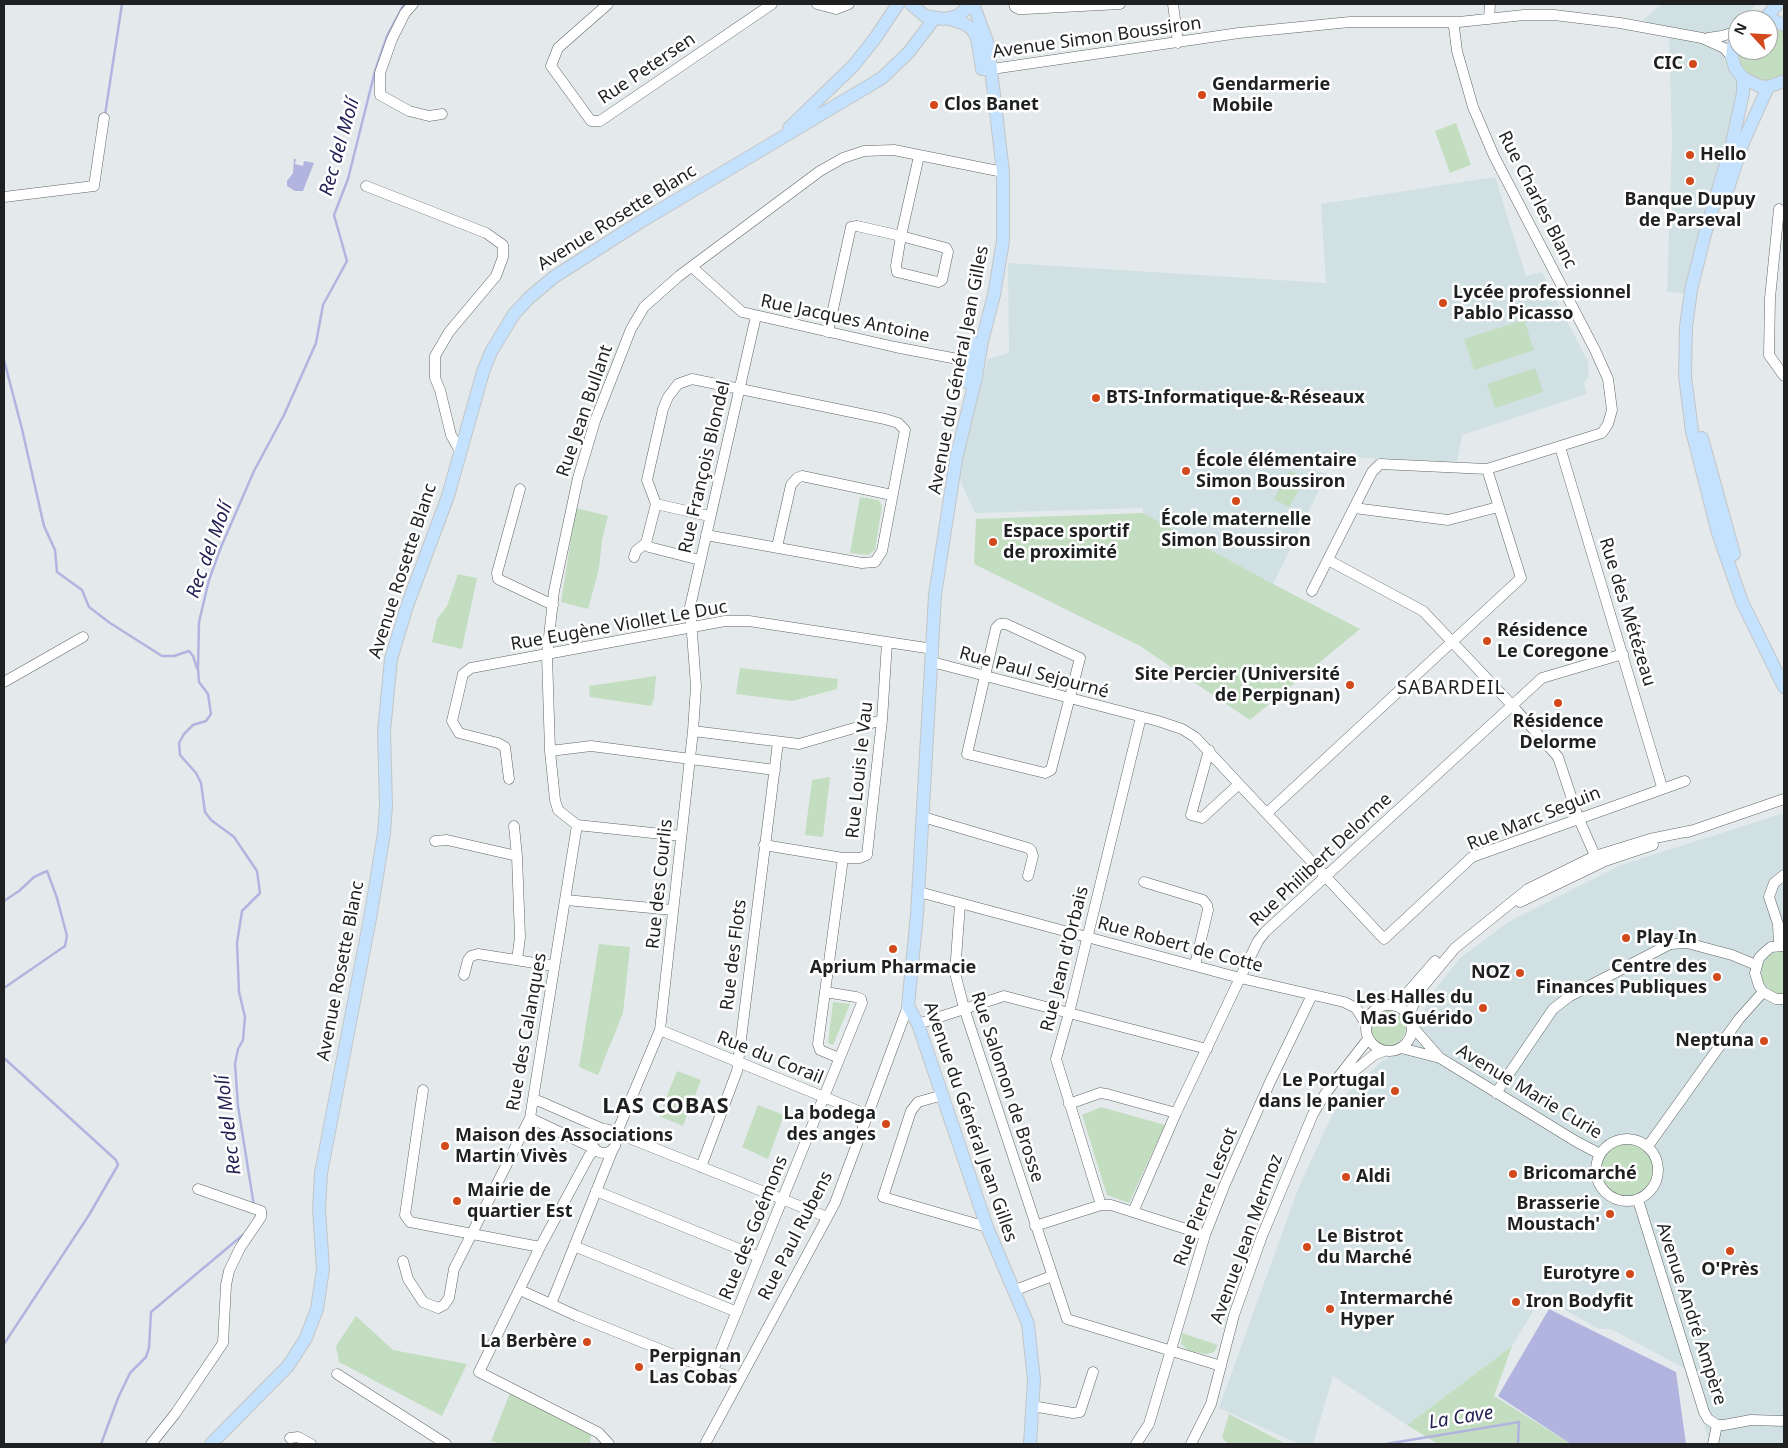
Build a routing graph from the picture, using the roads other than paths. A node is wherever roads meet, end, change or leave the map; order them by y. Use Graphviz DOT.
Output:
graph roads {
  1 [pos="413,4"];
  2 [pos="608,4"];
  3 [pos="772,4"];
  4 [pos="817,4"];
  5 [pos="849,4"];
  6 [pos="898,4"];
  7 [pos="911,4"];
  8 [pos="972,4"];
  9 [pos="1014,4"];
  10 [pos="1120,4"];
  11 [pos="1173,4"];
  12 [pos="1490,4"];
  13 [pos="1095,5"];
  14 [pos="942,19"];
  15 [pos="1489,19"];
  16 [pos="1450,22"];
  17 [pos="1728,35"];
  18 [pos="1702,38"];
  19 [pos="1178,42"];
  20 [pos="1728,52"];
  21 [pos="1733,60"];
  22 [pos="982,61"];
  23 [pos="991,71"];
  24 [pos="1743,78"];
  25 [pos="1784,81"];
  26 [pos="1768,87"];
  27 [pos="442,114"];
  28 [pos="104,118"];
  29 [pos="769,144"];
  30 [pos="919,156"];
  31 [pos="999,171"];
  32 [pos="366,186"];
  33 [pos="4,196"];
  34 [pos="1779,209"];
  35 [pos="901,236"];
  36 [pos="692,267"];
  37 [pos="756,316"];
  38 [pos="828,332"];
  39 [pos="973,362"];
  40 [pos="1784,376"];
  41 [pos="740,387"];
  42 [pos="1560,447"];
  43 [pos="460,451"];
  44 [pos="1487,469"];
  45 [pos="520,489"];
  46 [pos="892,495"];
  47 [pos="656,504"];
  48 [pos="1498,507"];
  49 [pos="1354,508"];
  50 [pos="709,516"];
  51 [pos="706,535"];
  52 [pos="646,543"];
  53 [pos="777,547"];
  54 [pos="634,557"];
  55 [pos="700,560"];
  56 [pos="1328,560"];
  57 [pos="1312,591"];
  58 [pos="553,605"];
  59 [pos="691,626"];
  60 [pos="83,637"];
  61 [pos="1454,642"];
  62 [pos="887,643"];
  63 [pos="933,649"];
  64 [pos="1623,654"];
  65 [pos="547,655"];
  66 [pos="932,662"];
  67 [pos="1784,671"];
  68 [pos="986,677"];
  69 [pos="4,682"];
  70 [pos="1784,687"];
  71 [pos="1069,698"];
  72 [pos="1512,705"];
  73 [pos="1141,717"];
  74 [pos="882,720"];
  75 [pos="694,731"];
  76 [pos="778,742"];
  77 [pos="1209,750"];
  78 [pos="550,751"];
  79 [pos="690,759"];
  80 [pos="775,770"];
  81 [pos="510,779"];
  82 [pos="1685,781"];
  83 [pos="1239,784"];
  84 [pos="1662,787"];
  85 [pos="1784,799"];
  86 [pos="1268,813"];
  87 [pos="923,817"];
  88 [pos="1578,817"];
  89 [pos="577,825"];
  90 [pos="514,826"];
  91 [pos="681,836"];
  92 [pos="435,841"];
  93 [pos="764,845"];
  94 [pos="517,856"];
  95 [pos="1598,857"];
  96 [pos="843,858"];
  97 [pos="1784,875"];
  98 [pos="1028,876"];
  99 [pos="1326,878"];
  100 [pos="1144,882"];
  101 [pos="919,892"];
  102 [pos="566,900"];
  103 [pos="960,904"];
  104 [pos="673,910"];
  105 [pos="1497,914"];
  106 [pos="1087,937"];
  107 [pos="1782,945"];
  108 [pos="1454,948"];
  109 [pos="517,960"];
  110 [pos="1195,965"];
  111 [pos="1756,965"];
  112 [pos="554,966"];
  113 [pos="464,975"];
  114 [pos="1240,978"];
  115 [pos="825,992"];
  116 [pos="1763,992"];
  117 [pos="1312,995"];
  118 [pos="1784,999"];
  119 [pos="1392,1004"];
  120 [pos="908,1006"];
  121 [pos="964,1008"];
  122 [pos="1070,1013"];
  123 [pos="1411,1022"];
  124 [pos="918,1024"];
  125 [pos="1366,1024"];
  126 [pos="660,1030"];
  127 [pos="1368,1039"];
  128 [pos="1400,1048"];
  129 [pos="1207,1049"];
  130 [pos="1384,1051"];
  131 [pos="839,1058"];
  132 [pos="1440,1058"];
  133 [pos="738,1062"];
  134 [pos="1338,1080"];
  135 [pos="423,1090"];
  136 [pos="1496,1094"];
  137 [pos="943,1095"];
  138 [pos="824,1097"];
  139 [pos="533,1101"];
  140 [pos="1069,1104"];
  141 [pos="1176,1113"];
  142 [pos="868,1115"];
  143 [pos="530,1118"];
  144 [pos="602,1129"];
  145 [pos="615,1137"];
  146 [pos="1648,1146"];
  147 [pos="595,1149"];
  148 [pos="612,1149"];
  149 [pos="1600,1154"];
  150 [pos="701,1167"];
  151 [pos="198,1189"];
  152 [pos="596,1191"];
  153 [pos="883,1197"];
  154 [pos="783,1200"];
  155 [pos="1638,1200"];
  156 [pos="1101,1205"];
  157 [pos="879,1208"];
  158 [pos="1133,1212"];
  159 [pos="827,1217"];
  160 [pos="1035,1226"];
  161 [pos="987,1227"];
  162 [pos="472,1233"];
  163 [pos="1205,1235"];
  164 [pos="574,1246"];
  165 [pos="540,1247"];
  166 [pos="759,1257"];
  167 [pos="403,1261"];
  168 [pos="1052,1276"];
  169 [pos="520,1290"];
  170 [pos="1013,1291"];
  171 [pos="551,1304"];
  172 [pos="737,1312"];
  173 [pos="1172,1351"];
  174 [pos="1221,1366"];
  175 [pos="713,1370"];
  176 [pos="1093,1372"];
  177 [pos="337,1374"];
  178 [pos="739,1380"];
  179 [pos="1032,1406"];
  180 [pos="1784,1421"];
  181 [pos="1717,1425"];
  182 [pos="290,1438"];
  183 [pos="151,1444"];
  184 [pos="211,1444"];
  185 [pos="311,1444"];
  186 [pos="446,1444"];
  187 [pos="609,1444"];
  188 [pos="705,1444"];
  189 [pos="1030,1444"];
  190 [pos="1136,1444"];
  191 [pos="1192,1444"];
  192 [pos="1713,1444"];
  1 -- 27 [label="street"];
  2 -- 3 [label="street, Rue Petersen"];
  4 -- 5 [label="street"];
  6 -- 29 [label="main road, Avenue Rosette Blanc"];
  7 -- 14 [label="main road, Avenue du Général Jean Gilles"];
  8 -- 14 [label="main road, Avenue Rosette Blanc"];
  8 -- 23 [label="main road, Avenue du Général Jean Gilles"];
  9 -- 13 [label="street"];
  10 -- 13 [label="street"];
  11 -- 19 [label="street"];
  12 -- 15 [label="street"];
  14 -- 22 [label="main road, Avenue du Général Jean Gilles"];
  14 -- 29 [label="main road, Avenue Rosette Blanc"];
  15 -- 16 [label="street, Avenue Simon Boussiron"];
  15 -- 18 [label="street, Avenue Simon Boussiron"];
  16 -- 19 [label="street, Avenue Simon Boussiron"];
  16 -- 42 [label="street, Rue Charles Blanc"];
  17 -- 18 [label="street"];
  18 -- 20 [label="street"];
  19 -- 23 [label="street, Avenue Simon Boussiron"];
  21 -- 24 [label="main road"];
  22 -- 23 [label="street, Avenue Simon Boussiron"];
  22 -- 31 [label="main road, Avenue du Général Jean Gilles"];
  23 -- 31 [label="main road, Avenue du Général Jean Gilles"];
  24 -- 26 [label="main road"];
  24 -- 70 [label="main road"];
  25 -- 26 [label="main road"];
  26 -- 67 [label="main road"];
  28 -- 33 [label="street"];
  29 -- 43 [label="main road, Avenue Rosette Blanc"];
  30 -- 31 [label="street, Rue Jean Bullant"];
  30 -- 35 [label="street"];
  30 -- 36 [label="street, Rue Jean Bullant"];
  31 -- 39 [label="main road, Avenue du Général Jean Gilles"];
  32 -- 43 [label="street"];
  34 -- 40 [label="street"];
  35 -- 35 [label="street"];
  35 -- 38 [label="street"];
  36 -- 37 [label="street, Rue Jacques Antoine"];
  36 -- 58 [label="street, Rue Jean Bullant"];
  37 -- 38 [label="street, Rue Jacques Antoine"];
  37 -- 41 [label="street, Rue François Blondel"];
  38 -- 39 [label="street, Rue Jacques Antoine"];
  39 -- 63 [label="main road, Avenue du Général Jean Gilles"];
  41 -- 46 [label="street"];
  41 -- 47 [label="street"];
  41 -- 50 [label="street, Rue François Blondel"];
  42 -- 44 [label="street, Rue Charles Blanc"];
  42 -- 64 [label="street, Rue des Métézeau"];
  43 -- 184 [label="main road, Avenue Rosette Blanc"];
  44 -- 48 [label="street"];
  44 -- 49 [label="street, Rue Charles Blanc"];
  45 -- 58 [label="street"];
  46 -- 53 [label="street"];
  46 -- 53 [label="street"];
  47 -- 50 [label="street"];
  47 -- 52 [label="street"];
  48 -- 49 [label="street"];
  48 -- 61 [label="street"];
  49 -- 56 [label="street"];
  50 -- 51 [label="street, Rue François Blondel"];
  51 -- 53 [label="street"];
  51 -- 55 [label="street, Rue François Blondel"];
  52 -- 54 [label="street"];
  52 -- 55 [label="street"];
  55 -- 59 [label="street, Rue François Blondel"];
  56 -- 57 [label="street"];
  56 -- 61 [label="street"];
  58 -- 65 [label="street, Rue Jean Bullant"];
  59 -- 62 [label="street, Rue Eugène Viollet Le Duc"];
  59 -- 65 [label="street, Rue Eugène Viollet Le Duc"];
  59 -- 75 [label="street, Rue des Courlis"];
  60 -- 69 [label="street"];
  61 -- 72 [label="street"];
  61 -- 86 [label="street"];
  62 -- 63 [label="street, Rue Eugène Viollet Le Duc"];
  62 -- 74 [label="street, Rue Louis le Vau"];
  63 -- 66 [label="main road, Avenue du Général Jean Gilles"];
  64 -- 72 [label="street, Rue Philibert Delorme"];
  64 -- 84 [label="street, Rue des Métézeau"];
  65 -- 78 [label="street, Rue Jean Bullant"];
  65 -- 81 [label="street, Rue Eugène Viollet Le Duc"];
  66 -- 68 [label="street, Rue Paul Sejourné"];
  66 -- 87 [label="main road, Avenue du Général Jean Gilles"];
  68 -- 71 [label="street, Rue Paul Sejourné"];
  68 -- 71 [label="street"];
  68 -- 71 [label="street"];
  71 -- 73 [label="street, Rue Paul Sejourné"];
  72 -- 88 [label="street"];
  72 -- 99 [label="street, Rue Philibert Delorme"];
  73 -- 77 [label="street, Rue Paul Sejourné"];
  73 -- 106 [label="street, Rue Jean d'Orbais"];
  74 -- 76 [label="street"];
  74 -- 96 [label="street, Rue Louis le Vau"];
  75 -- 76 [label="street"];
  75 -- 79 [label="street, Rue des Courlis"];
  76 -- 80 [label="street, Rue des Flots"];
  77 -- 83 [label="street, Rue Paul Sejourné"];
  77 -- 83 [label="street"];
  78 -- 79 [label="street"];
  78 -- 89 [label="street, Rue Jean Bullant"];
  79 -- 80 [label="street"];
  79 -- 91 [label="street, Rue des Courlis"];
  80 -- 93 [label="street, Rue des Flots"];
  82 -- 84 [label="street, Rue Marc Seguin"];
  83 -- 86 [label="street, Rue Paul Sejourné"];
  84 -- 88 [label="street, Rue Marc Seguin"];
  85 -- 95 [label="street"];
  86 -- 99 [label="street, Rue Paul Sejourné"];
  87 -- 98 [label="street"];
  87 -- 101 [label="main road, Avenue du Général Jean Gilles"];
  88 -- 95 [label="street"];
  88 -- 99 [label="street, Rue Marc Seguin"];
  89 -- 91 [label="street"];
  89 -- 102 [label="street, Rue des Calanques"];
  90 -- 94 [label="street"];
  91 -- 104 [label="street, Rue des Courlis"];
  92 -- 94 [label="street"];
  93 -- 96 [label="street, Rue Louis le Vau"];
  93 -- 133 [label="street, Rue des Flots"];
  94 -- 109 [label="street"];
  95 -- 105 [label="street"];
  95 -- 105 [label="street"];
  96 -- 115 [label="street"];
  97 -- 107 [label="street"];
  99 -- 114 [label="street, Rue Philibert Delorme"];
  100 -- 110 [label="street"];
  101 -- 103 [label="street, Rue Robert de Cotte"];
  101 -- 120 [label="main road, Avenue du Général Jean Gilles"];
  102 -- 104 [label="street"];
  102 -- 112 [label="street, Rue des Calanques"];
  103 -- 106 [label="street, Rue Robert de Cotte"];
  103 -- 121 [label="street, Rue Salomon de Brosse"];
  104 -- 126 [label="street, Rue des Courlis"];
  105 -- 108 [label="street"];
  106 -- 110 [label="street, Rue Robert de Cotte"];
  106 -- 122 [label="street, Rue Jean d'Orbais"];
  107 -- 111 [label="street"];
  108 -- 119 [label="street"];
  108 -- 123 [label="street"];
  109 -- 112 [label="street"];
  109 -- 113 [label="street"];
  110 -- 114 [label="street, Rue Robert de Cotte"];
  111 -- 116 [label="street"];
  111 -- 136 [label="street"];
  112 -- 139 [label="street, Rue des Calanques"];
  114 -- 117 [label="street, Rue Robert de Cotte"];
  114 -- 129 [label="street, Rue Philibert Delorme"];
  115 -- 131 [label="street"];
  115 -- 131 [label="street, Rue des Goémons"];
  116 -- 118 [label="street"];
  116 -- 146 [label="street"];
  117 -- 125 [label="street, Rue Robert de Cotte"];
  117 -- 163 [label="street, Rue Pierre Lescot"];
  119 -- 123 [label="street"];
  119 -- 125 [label="street"];
  120 -- 124 [label="main road, Avenue du Général Jean Gilles"];
  120 -- 142 [label="street, Rue Paul Rubens"];
  121 -- 122 [label="street"];
  121 -- 124 [label="street"];
  121 -- 160 [label="street, Rue Salomon de Brosse"];
  122 -- 129 [label="street"];
  122 -- 140 [label="street, Rue Jean d'Orbais"];
  123 -- 128 [label="street"];
  123 -- 132 [label="street, Avenue Marie Curie"];
  124 -- 137 [label="main road, Avenue du Général Jean Gilles"];
  125 -- 127 [label="street"];
  126 -- 133 [label="street, Rue du Corail"];
  126 -- 145 [label="street, Rue des Courlis"];
  127 -- 130 [label="street"];
  127 -- 134 [label="street, Avenue Jean Mermoz"];
  128 -- 130 [label="street"];
  128 -- 132 [label="street, Avenue Marie Curie"];
  129 -- 141 [label="street, Rue Philibert Delorme"];
  130 -- 134 [label="street, Avenue Jean Mermoz"];
  131 -- 138 [label="street, Rue des Goémons"];
  132 -- 136 [label="street, Avenue Marie Curie"];
  133 -- 138 [label="street, Rue du Corail"];
  133 -- 150 [label="street, Rue des Flots"];
  134 -- 174 [label="street, Avenue Jean Mermoz"];
  135 -- 162 [label="street"];
  136 -- 149 [label="street, Avenue Marie Curie"];
  137 -- 153 [label="street"];
  137 -- 161 [label="main road, Avenue du Général Jean Gilles"];
  138 -- 142 [label="street, Rue du Corail"];
  138 -- 154 [label="street, Rue des Goémons"];
  139 -- 143 [label="street, Rue des Calanques"];
  139 -- 144 [label="street"];
  140 -- 141 [label="street"];
  140 -- 156 [label="street, Rue Jean d'Orbais"];
  141 -- 158 [label="street, Rue Philibert Delorme"];
  142 -- 159 [label="street, Rue Paul Rubens"];
  143 -- 147 [label="street"];
  143 -- 162 [label="street, Rue des Calanques"];
  144 -- 145 [label="street"];
  144 -- 147 [label="street"];
  145 -- 148 [label="street"];
  145 -- 150 [label="street"];
  146 -- 149 [label="street"];
  146 -- 155 [label="street"];
  147 -- 148 [label="street"];
  147 -- 165 [label="street"];
  148 -- 152 [label="street"];
  149 -- 155 [label="street"];
  150 -- 154 [label="street"];
  151 -- 183 [label="street"];
  152 -- 164 [label="street"];
  152 -- 166 [label="street"];
  153 -- 157 [label="street"];
  153 -- 161 [label="street"];
  154 -- 159 [label="street"];
  154 -- 166 [label="street, Rue des Goémons"];
  155 -- 181 [label="street, Avenue André Ampère"];
  156 -- 158 [label="street"];
  156 -- 160 [label="street"];
  158 -- 163 [label="street"];
  159 -- 178 [label="street, Rue Paul Rubens"];
  160 -- 168 [label="street, Rue Salomon de Brosse"];
  161 -- 170 [label="main road, Avenue du Général Jean Gilles"];
  162 -- 165 [label="street"];
  162 -- 167 [label="street, Rue des Calanques"];
  163 -- 173 [label="street, Rue Pierre Lescot"];
  164 -- 171 [label="street"];
  164 -- 172 [label="street"];
  165 -- 169 [label="street"];
  166 -- 172 [label="street, Rue des Goémons"];
  168 -- 170 [label="street"];
  168 -- 173 [label="street, Rue Salomon de Brosse"];
  169 -- 171 [label="street"];
  169 -- 187 [label="street"];
  170 -- 179 [label="main road, Avenue du Général Jean Gilles"];
  171 -- 175 [label="street"];
  172 -- 175 [label="street, Rue des Goémons"];
  173 -- 174 [label="street, Rue Salomon de Brosse"];
  173 -- 190 [label="street, Rue Pierre Lescot"];
  174 -- 191 [label="street, Avenue Jean Mermoz"];
  175 -- 178 [label="street"];
  176 -- 179 [label="street"];
  177 -- 186 [label="street"];
  178 -- 188 [label="street, Rue Paul Rubens"];
  179 -- 189 [label="main road, Avenue du Général Jean Gilles"];
  180 -- 181 [label="street, Avenue André Ampère"];
  181 -- 192 [label="street"];
  182 -- 185 [label="street"];
}
